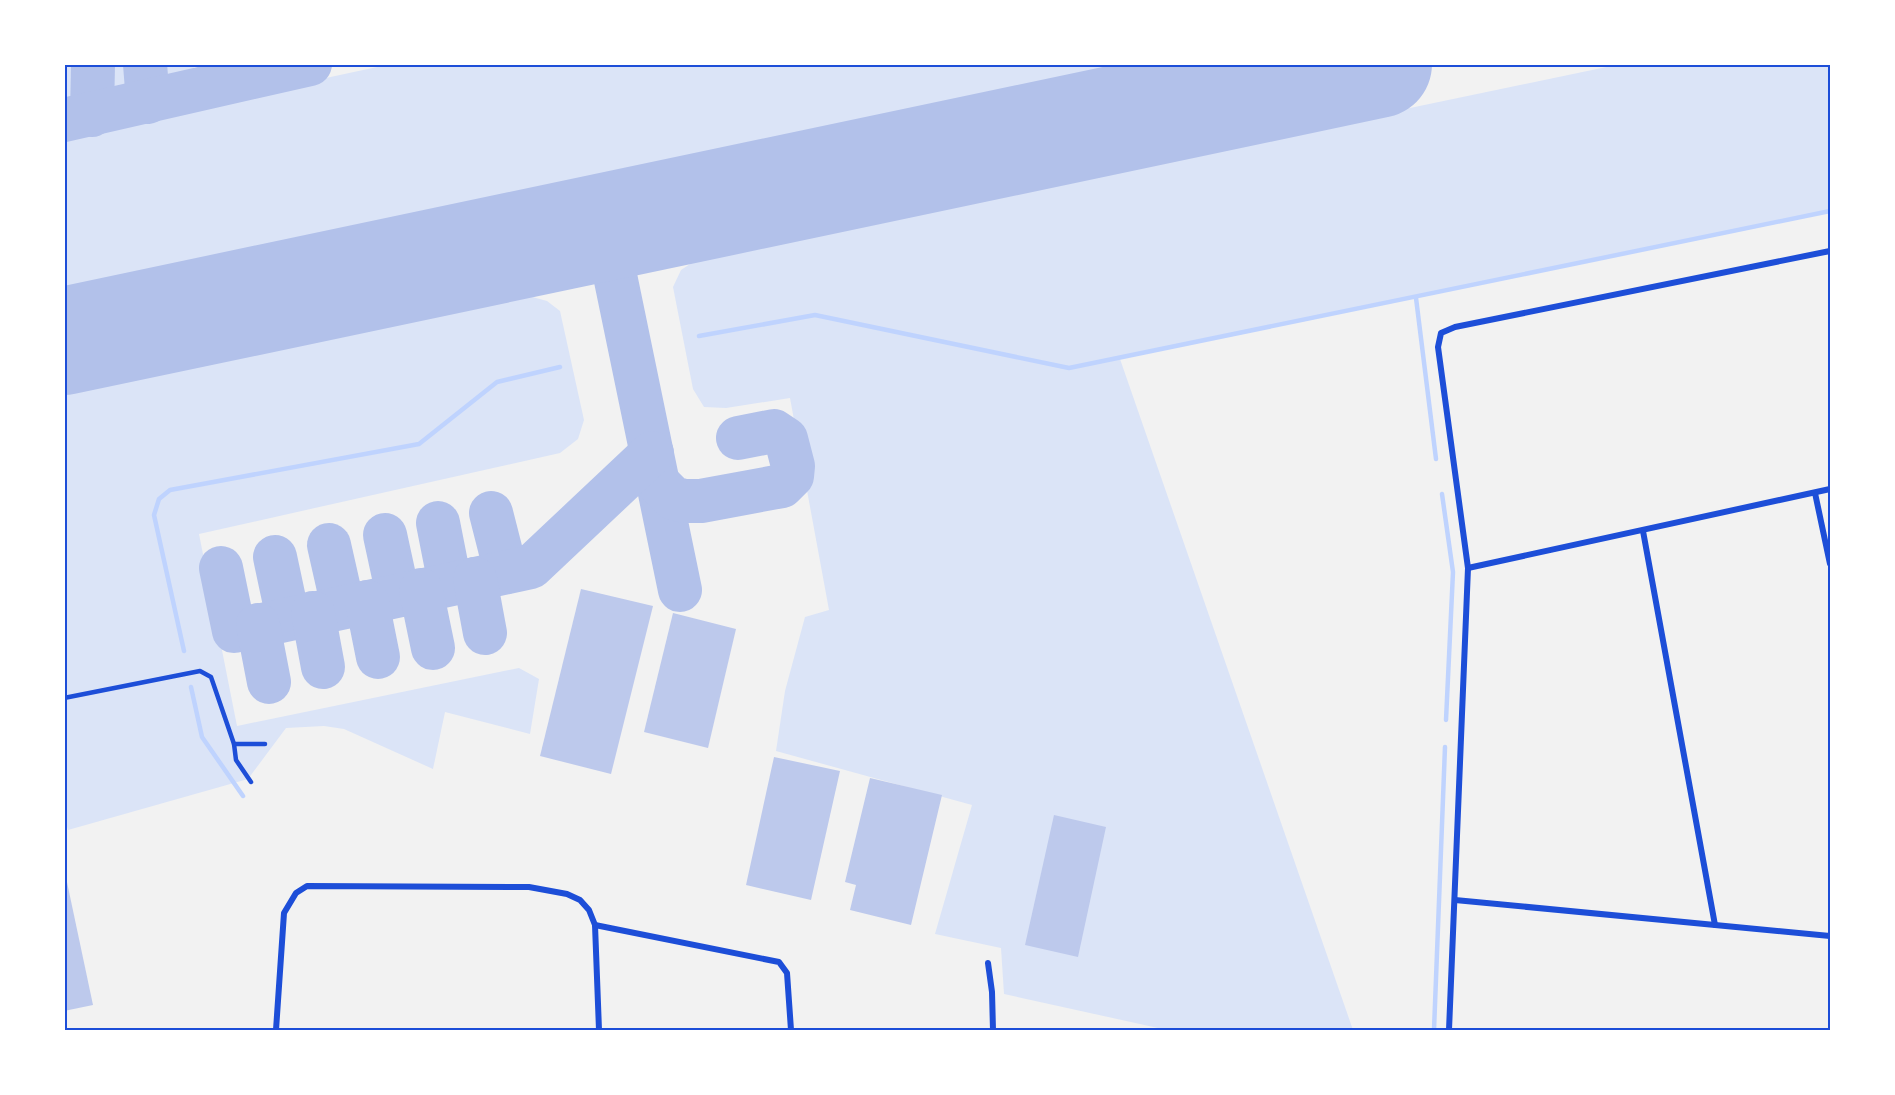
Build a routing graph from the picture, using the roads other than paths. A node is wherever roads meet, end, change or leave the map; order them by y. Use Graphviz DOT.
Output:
graph roads {
  1 [pos="1830,250"];
  2 [pos="1830,489"];
  3 [pos="1815,493"];
  4 [pos="1643,531"];
  5 [pos="1830,564"];
  6 [pos="1468,567"];
  7 [pos="64,698"];
  8 [pos="234,744"];
  9 [pos="265,744"];
  10 [pos="251,782"];
  11 [pos="1455,900"];
  12 [pos="595,925"];
  13 [pos="1715,925"];
  14 [pos="1830,936"];
  15 [pos="988,963"];
  16 [pos="276,1030"];
  17 [pos="599,1030"];
  18 [pos="790,1030"];
  19 [pos="993,1030"];
  20 [pos="1449,1030"];
  1 -- 6 [label="street"];
  2 -- 3 [label="street"];
  3 -- 4 [label="street"];
  3 -- 5 [label="street"];
  4 -- 6 [label="street"];
  4 -- 13 [label="street"];
  6 -- 11 [label="street"];
  7 -- 8 [label="lane"];
  8 -- 9 [label="lane"];
  8 -- 10 [label="lane"];
  11 -- 13 [label="street"];
  11 -- 20 [label="street"];
  12 -- 16 [label="street"];
  12 -- 17 [label="street"];
  12 -- 18 [label="street"];
  13 -- 14 [label="street"];
  15 -- 19 [label="street"];
}
